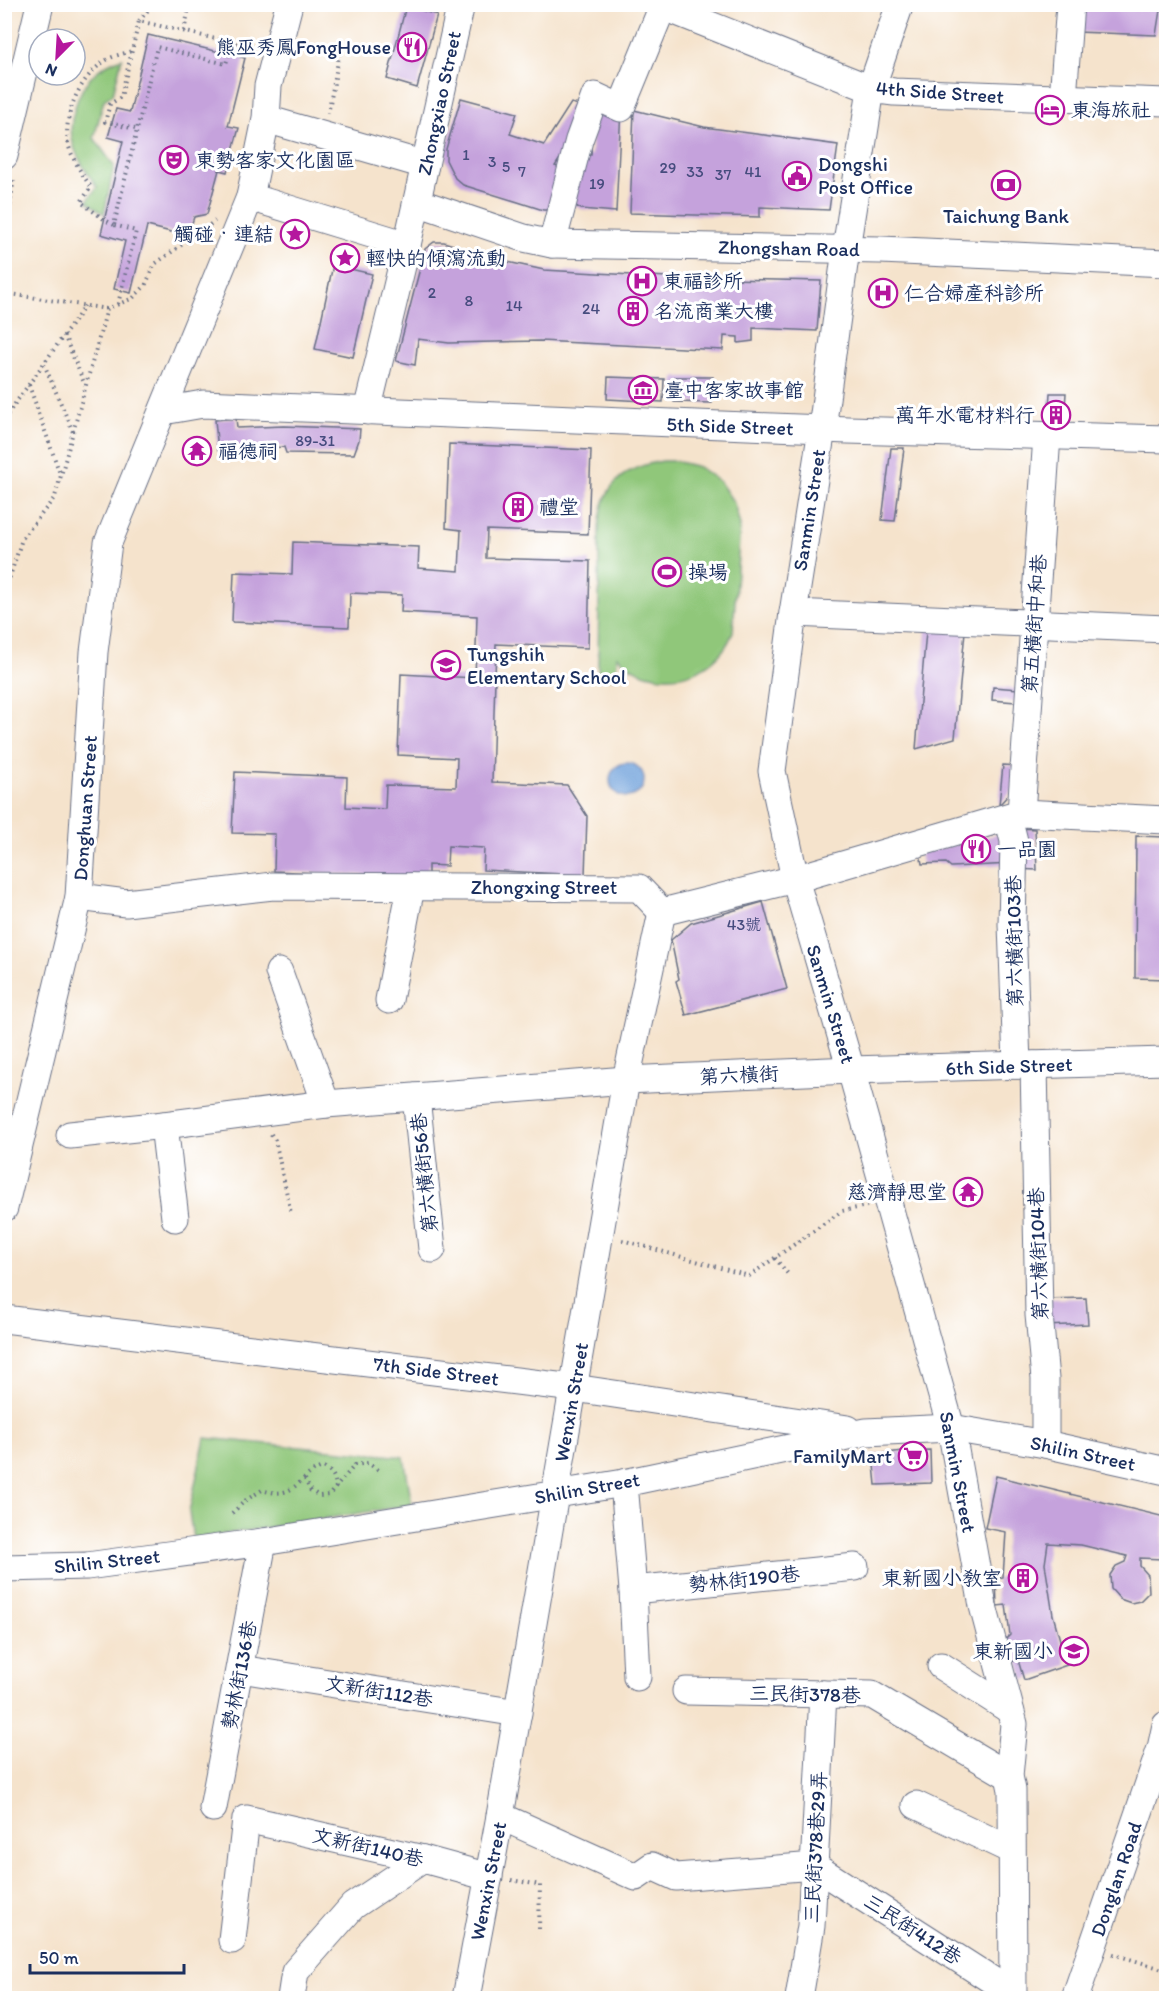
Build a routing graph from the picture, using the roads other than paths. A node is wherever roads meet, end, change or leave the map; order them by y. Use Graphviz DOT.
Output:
graph roads {
  1 [pos="40,4"];
  2 [pos="289,4"];
  3 [pos="461,4"];
  4 [pos="900,4"];
  5 [pos="1070,4"];
  6 [pos="660,6"];
  7 [pos="871,89"];
  8 [pos="1063,98"];
  9 [pos="1167,102"];
  10 [pos="266,119"];
  11 [pos="4,156"];
  12 [pos="425,165"];
  13 [pos="250,197"];
  14 [pos="417,202"];
  15 [pos="552,244"];
  16 [pos="407,245"];
  17 [pos="846,249"];
  18 [pos="1167,263"];
  19 [pos="163,411"];
  20 [pos="366,411"];
  21 [pos="822,429"];
  22 [pos="1047,436"];
  23 [pos="1167,439"];
  24 [pos="793,613"];
  25 [pos="1035,624"];
  26 [pos="1167,629"];
  27 [pos="1014,815"];
  28 [pos="1167,820"];
  29 [pos="795,879"];
  30 [pos="411,887"];
  31 [pos="79,897"];
  32 [pos="662,912"];
  33 [pos="279,972"];
  34 [pos="389,1000"];
  35 [pos="1167,1061"];
  36 [pos="1025,1065"];
  37 [pos="851,1070"];
  38 [pos="626,1080"];
  39 [pos="416,1096"];
  40 [pos="326,1104"];
  41 [pos="164,1125"];
  42 [pos="70,1135"];
  43 [pos="4,1208"];
  44 [pos="175,1218"];
  45 [pos="432,1249"];
  46 [pos="4,1319"];
  47 [pos="574,1388"];
  48 [pos="951,1428"];
  49 [pos="866,1432"];
  50 [pos="1046,1444"];
  51 [pos="1167,1471"];
  52 [pos="624,1483"];
  53 [pos="555,1494"];
  54 [pos="263,1542"];
  55 [pos="855,1567"];
  56 [pos="4,1568"];
  57 [pos="633,1590"];
  58 [pos="941,1666"];
  59 [pos="240,1669"];
  60 [pos="637,1677"];
  61 [pos="686,1691"];
  62 [pos="823,1694"];
  63 [pos="1010,1710"];
  64 [pos="518,1713"];
  65 [pos="1167,1725"];
  66 [pos="1009,1776"];
  67 [pos="916,1805"];
  68 [pos="213,1808"];
  69 [pos="500,1816"];
  70 [pos="1011,1850"];
  71 [pos="423,1859"];
  72 [pos="814,1866"];
  73 [pos="489,1876"];
  74 [pos="232,1940"];
  75 [pos="1012,1996"];
  76 [pos="291,1998"];
  77 [pos="466,1998"];
  78 [pos="799,1998"];
  79 [pos="1075,1998"];
  1 -- 11 [label="street"];
  2 -- 10 [label="street, Donghuan Street"];
  3 -- 12 [label="street, Zhongxiao Street"];
  4 -- 7 [label="street, Sanmin Street"];
  5 -- 8 [label="street"];
  6 -- 7 [label="street, 4th Side Street"];
  6 -- 15 [label="street"];
  7 -- 8 [label="street, 4th Side Street"];
  7 -- 17 [label="street, Sanmin Street"];
  8 -- 9 [label="street, 4th Side Street"];
  10 -- 12 [label="street"];
  10 -- 13 [label="street, Donghuan Street"];
  12 -- 14 [label="street, Zhongxiao Street"];
  13 -- 16 [label="street"];
  13 -- 19 [label="street, Donghuan Street"];
  14 -- 15 [label="street, Zhongshan Road"];
  14 -- 16 [label="street, Zhongxiao Street"];
  15 -- 17 [label="street, Zhongshan Road"];
  16 -- 20 [label="street, Zhongxiao Street"];
  17 -- 18 [label="street, Zhongshan Road"];
  17 -- 21 [label="street, Sanmin Street"];
  19 -- 20 [label="street, 5th Side Street"];
  19 -- 31 [label="street, Donghuan Street"];
  20 -- 21 [label="street, 5th Side Street"];
  21 -- 22 [label="street, 5th Side Street"];
  21 -- 24 [label="street, Sanmin Street"];
  22 -- 23 [label="street, 5th Side Street"];
  22 -- 25 [label="street, 第五橫街中和巷"];
  24 -- 25 [label="street"];
  24 -- 29 [label="street, Sanmin Street"];
  25 -- 26 [label="street"];
  25 -- 27 [label="street, 第五橫街中和巷"];
  27 -- 28 [label="street"];
  27 -- 29 [label="street"];
  27 -- 36 [label="street, 第六橫街103巷"];
  29 -- 32 [label="street"];
  29 -- 37 [label="street, Sanmin Street"];
  30 -- 31 [label="street, Zhongxing Street"];
  30 -- 32 [label="street, Zhongxing Street"];
  30 -- 34 [label="street"];
  31 -- 43 [label="street, Donghuan Street"];
  32 -- 38 [label="street, Wenxin Street"];
  33 -- 40 [label="street"];
  35 -- 36 [label="street, 6th Side Street"];
  36 -- 37 [label="street, 6th Side Street"];
  36 -- 50 [label="street, 第六橫街104巷"];
  37 -- 38 [label="street, 第六橫街"];
  37 -- 48 [label="street, Sanmin Street"];
  38 -- 39 [label="street, 第六橫街"];
  38 -- 47 [label="street, Wenxin Street"];
  39 -- 40 [label="street, 第六橫街"];
  39 -- 45 [label="street, 第六橫街56巷"];
  40 -- 41 [label="street, 第六橫街"];
  41 -- 42 [label="street, 第六橫街"];
  41 -- 44 [label="street"];
  46 -- 47 [label="street, 7th Side Street"];
  47 -- 49 [label="street, 7th Side Street"];
  47 -- 53 [label="street, Wenxin Street"];
  48 -- 49 [label="street, Shilin Street"];
  48 -- 50 [label="street, Shilin Street"];
  48 -- 63 [label="street, Sanmin Street"];
  49 -- 52 [label="street, Shilin Street"];
  50 -- 51 [label="street, Shilin Street"];
  52 -- 53 [label="street, Shilin Street"];
  52 -- 57 [label="street"];
  53 -- 54 [label="street, Shilin Street"];
  53 -- 64 [label="street, Wenxin Street"];
  54 -- 56 [label="street, Shilin Street"];
  54 -- 59 [label="street, 勢林街136巷"];
  55 -- 57 [label="street, 勢林街190巷"];
  57 -- 60 [label="street"];
  58 -- 63 [label="street"];
  59 -- 64 [label="street, 文新街112巷"];
  59 -- 68 [label="street, 勢林街136巷"];
  61 -- 62 [label="street, 三民街378巷"];
  62 -- 66 [label="street, 三民街378巷"];
  62 -- 72 [label="street, 三民街378巷29弄"];
  63 -- 66 [label="street, Sanmin Street"];
  64 -- 69 [label="street, Wenxin Street"];
  65 -- 79 [label="street, Donglan Road"];
  66 -- 70 [label="street, Sanmin Street"];
  67 -- 70 [label="street"];
  69 -- 72 [label="street"];
  69 -- 73 [label="street, Wenxin Street"];
  70 -- 75 [label="street, Sanmin Street"];
  71 -- 73 [label="street, 文新街140巷"];
  71 -- 74 [label="street, 文新街140巷"];
  71 -- 76 [label="street"];
  72 -- 75 [label="street, 三民街412巷"];
  72 -- 78 [label="street, 三民街378巷29弄"];
  73 -- 77 [label="street, Wenxin Street"];
}
